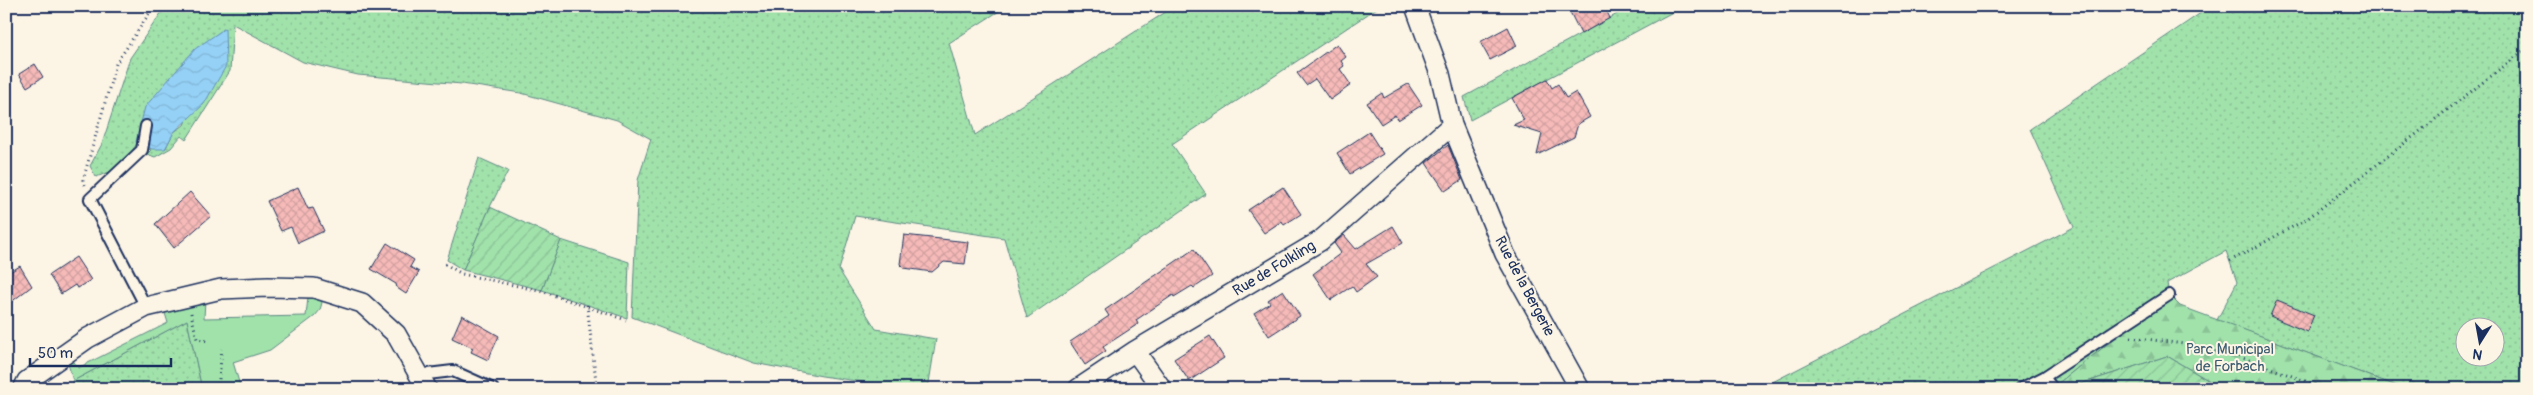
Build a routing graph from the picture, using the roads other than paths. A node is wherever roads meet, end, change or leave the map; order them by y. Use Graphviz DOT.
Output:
graph roads {
  1 [pos="1415,6"];
  2 [pos="1452,125"];
  3 [pos="146,126"];
  4 [pos="2169,295"];
  5 [pos="146,306"];
  6 [pos="1135,351"];
  7 [pos="2044,377"];
  8 [pos="423,382"];
  9 [pos="23,389"];
  10 [pos="493,389"];
  11 [pos="1078,389"];
  12 [pos="1162,389"];
  13 [pos="1580,389"];
  14 [pos="2020,389"];
  15 [pos="2053,389"];
  1 -- 2 [label="street, Rue de la Bergerie"];
  2 -- 6 [label="street, Rue de Folkling"];
  2 -- 13 [label="street, Rue de la Bergerie"];
  3 -- 5 [label="lane"];
  4 -- 7 [label="lane"];
  5 -- 8 [label="street"];
  5 -- 9 [label="street"];
  6 -- 11 [label="street, Rue de Folkling"];
  6 -- 12 [label="street"];
  7 -- 14 [label="lane"];
  7 -- 15 [label="lane"];
  8 -- 10 [label="lane"];
}
